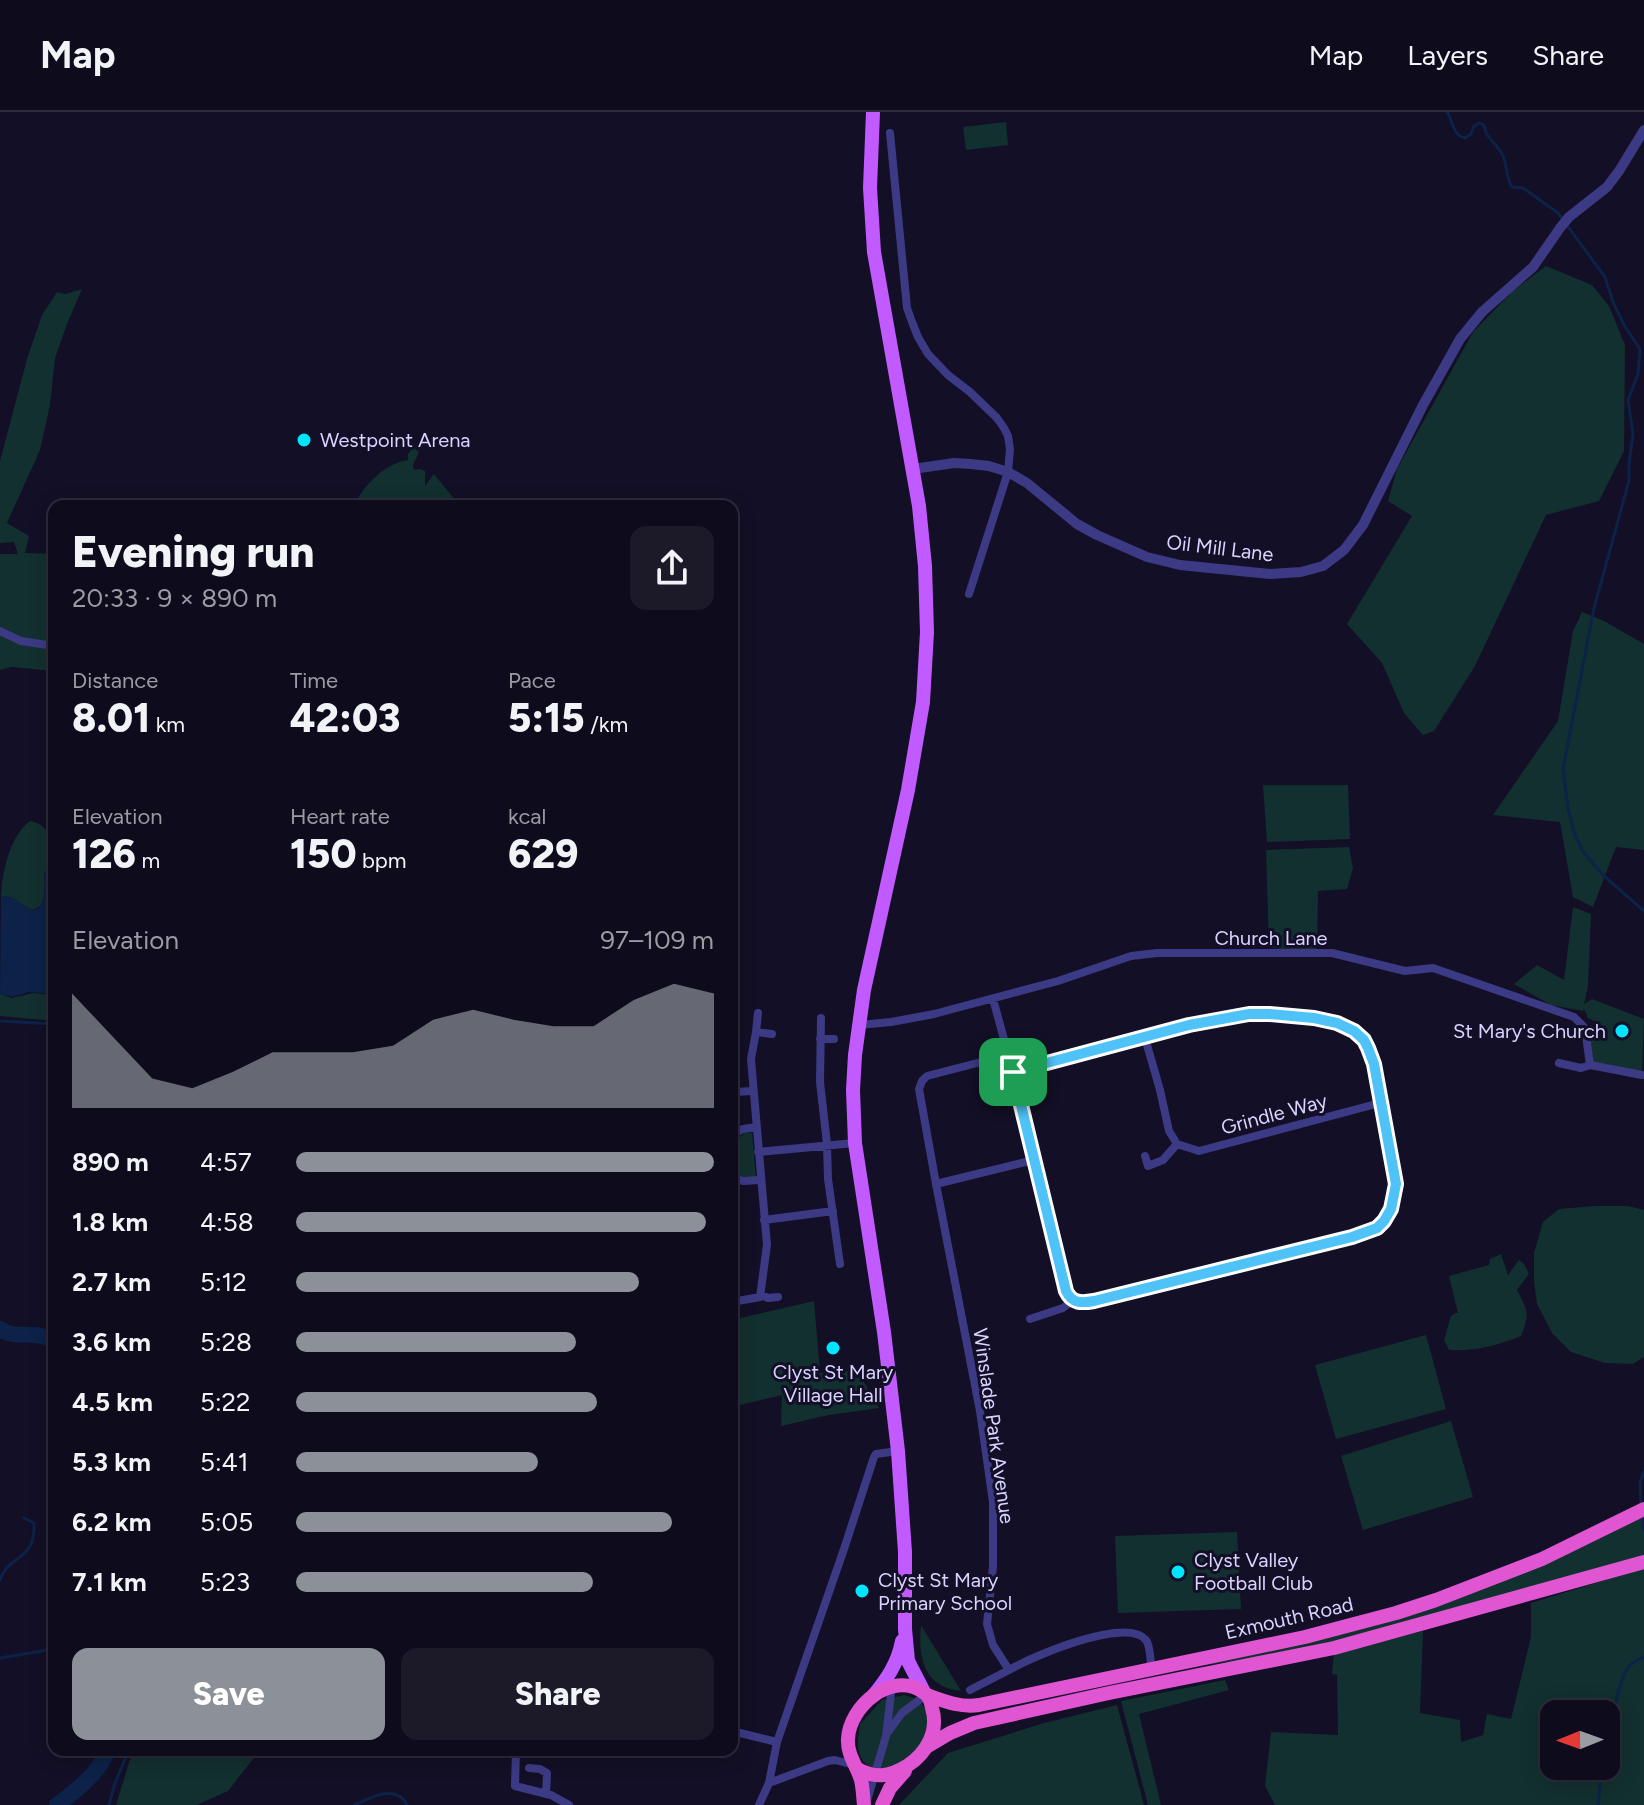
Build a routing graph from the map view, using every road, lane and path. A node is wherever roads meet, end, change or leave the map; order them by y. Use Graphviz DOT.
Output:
graph roads {
  1 [pos="873,112"];
  2 [pos="1644,130"];
  3 [pos="890,133"];
  4 [pos="913,469"];
  5 [pos="1008,472"];
  6 [pos="969,594"];
  7 [pos="0,631"];
  8 [pos="48,645"];
  9 [pos="993,999"];
  10 [pos="758,1013"];
  11 [pos="821,1018"];
  12 [pos="859,1025"];
  13 [pos="756,1032"];
  14 [pos="772,1034"];
  15 [pos="1145,1038"];
  16 [pos="820,1039"];
  17 [pos="834,1039"];
  18 [pos="1008,1055"];
  19 [pos="1559,1063"];
  20 [pos="1590,1065"];
  21 [pos="1013,1072"];
  22 [pos="1642,1075"];
  23 [pos="753,1091"];
  24 [pos="738,1092"];
  25 [pos="1380,1103"];
  26 [pos="756,1127"];
  27 [pos="738,1132"];
  28 [pos="855,1143"];
  29 [pos="827,1144"];
  30 [pos="1177,1144"];
  31 [pos="758,1152"];
  32 [pos="1145,1156"];
  33 [pos="1034,1160"];
  34 [pos="738,1179"];
  35 [pos="760,1180"];
  36 [pos="936,1184"];
  37 [pos="833,1211"];
  38 [pos="764,1220"];
  39 [pos="840,1264"];
  40 [pos="761,1295"];
  41 [pos="778,1297"];
  42 [pos="1073,1300"];
  43 [pos="738,1301"];
  44 [pos="1030,1319"];
  45 [pos="898,1451"];
  46 [pos="1638,1513"];
  47 [pos="1644,1562"];
  48 [pos="905,1629"];
  49 [pos="897,1660"];
  50 [pos="1151,1668"];
  51 [pos="1009,1670"];
  52 [pos="1155,1683"];
  53 [pos="892,1687"];
  54 [pos="970,1690"];
  55 [pos="925,1693"];
  56 [pos="872,1697"];
  57 [pos="738,1732"];
  58 [pos="886,1736"];
  59 [pos="847,1738"];
  60 [pos="777,1742"];
  61 [pos="928,1746"];
  62 [pos="516,1756"];
  63 [pos="828,1761"];
  64 [pos="914,1762"];
  65 [pos="855,1766"];
  66 [pos="529,1768"];
  67 [pos="876,1776"];
  68 [pos="769,1783"];
  69 [pos="546,1794"];
  70 [pos="569,1805"];
  71 [pos="759,1805"];
  72 [pos="865,1805"];
  73 [pos="882,1805"];
  1 -- 4 [label="main road"];
  2 -- 5 [label="street, Oil Mill Lane"];
  3 -- 5 [label="street"];
  4 -- 5 [label="street, Oil Mill Lane"];
  4 -- 12 [label="main road"];
  5 -- 6 [label="street"];
  7 -- 8 [label="street"];
  9 -- 12 [label="street, Church Lane"];
  9 -- 18 [label="street"];
  9 -- 20 [label="street, Church Lane"];
  10 -- 13 [label="street"];
  11 -- 16 [label="street"];
  12 -- 28 [label="main road"];
  13 -- 14 [label="street"];
  13 -- 23 [label="street"];
  15 -- 21 [label="street"];
  15 -- 25 [label="street"];
  15 -- 30 [label="street"];
  16 -- 17 [label="street"];
  16 -- 29 [label="street"];
  18 -- 21 [label="street"];
  18 -- 36 [label="street, Winslade Park Avenue"];
  19 -- 20 [label="street"];
  20 -- 22 [label="street"];
  21 -- 33 [label="street"];
  23 -- 24 [label="street"];
  23 -- 26 [label="street"];
  25 -- 30 [label="street, Grindle Way"];
  25 -- 42 [label="street"];
  26 -- 27 [label="street"];
  26 -- 31 [label="street"];
  28 -- 29 [label="street"];
  28 -- 45 [label="main road"];
  29 -- 31 [label="street"];
  29 -- 37 [label="street"];
  30 -- 32 [label="street"];
  31 -- 35 [label="street"];
  33 -- 36 [label="street"];
  33 -- 42 [label="street"];
  34 -- 35 [label="street"];
  35 -- 38 [label="street"];
  36 -- 51 [label="street, Winslade Park Avenue"];
  37 -- 38 [label="street"];
  37 -- 39 [label="street"];
  38 -- 40 [label="street"];
  40 -- 41 [label="street"];
  40 -- 43 [label="street"];
  42 -- 44 [label="street"];
  45 -- 48 [label="main road"];
  45 -- 60 [label="street"];
  46 -- 50 [label="highway, Exmouth Road"];
  47 -- 52 [label="highway, Exmouth Road"];
  48 -- 49 [label="main road"];
  48 -- 55 [label="main road"];
  49 -- 53 [label="street"];
  49 -- 56 [label="main road"];
  50 -- 51 [label="street"];
  50 -- 52 [label="street"];
  50 -- 55 [label="highway, Exmouth Road"];
  51 -- 54 [label="street"];
  52 -- 61 [label="highway, Exmouth Road"];
  53 -- 55 [label="highway, Exmouth Road"];
  53 -- 56 [label="highway"];
  53 -- 58 [label="street"];
  55 -- 58 [label="street"];
  55 -- 61 [label="highway"];
  56 -- 59 [label="highway"];
  57 -- 60 [label="street"];
  58 -- 67 [label="street"];
  59 -- 63 [label="street"];
  59 -- 65 [label="highway"];
  60 -- 68 [label="street"];
  61 -- 64 [label="highway"];
  62 -- 69 [label="street"];
  63 -- 65 [label="street"];
  63 -- 68 [label="street"];
  64 -- 67 [label="highway"];
  64 -- 73 [label="highway"];
  65 -- 67 [label="highway"];
  65 -- 72 [label="highway"];
  66 -- 69 [label="street"];
  67 -- 72 [label="street"];
  68 -- 71 [label="street"];
  69 -- 70 [label="street"];
}
